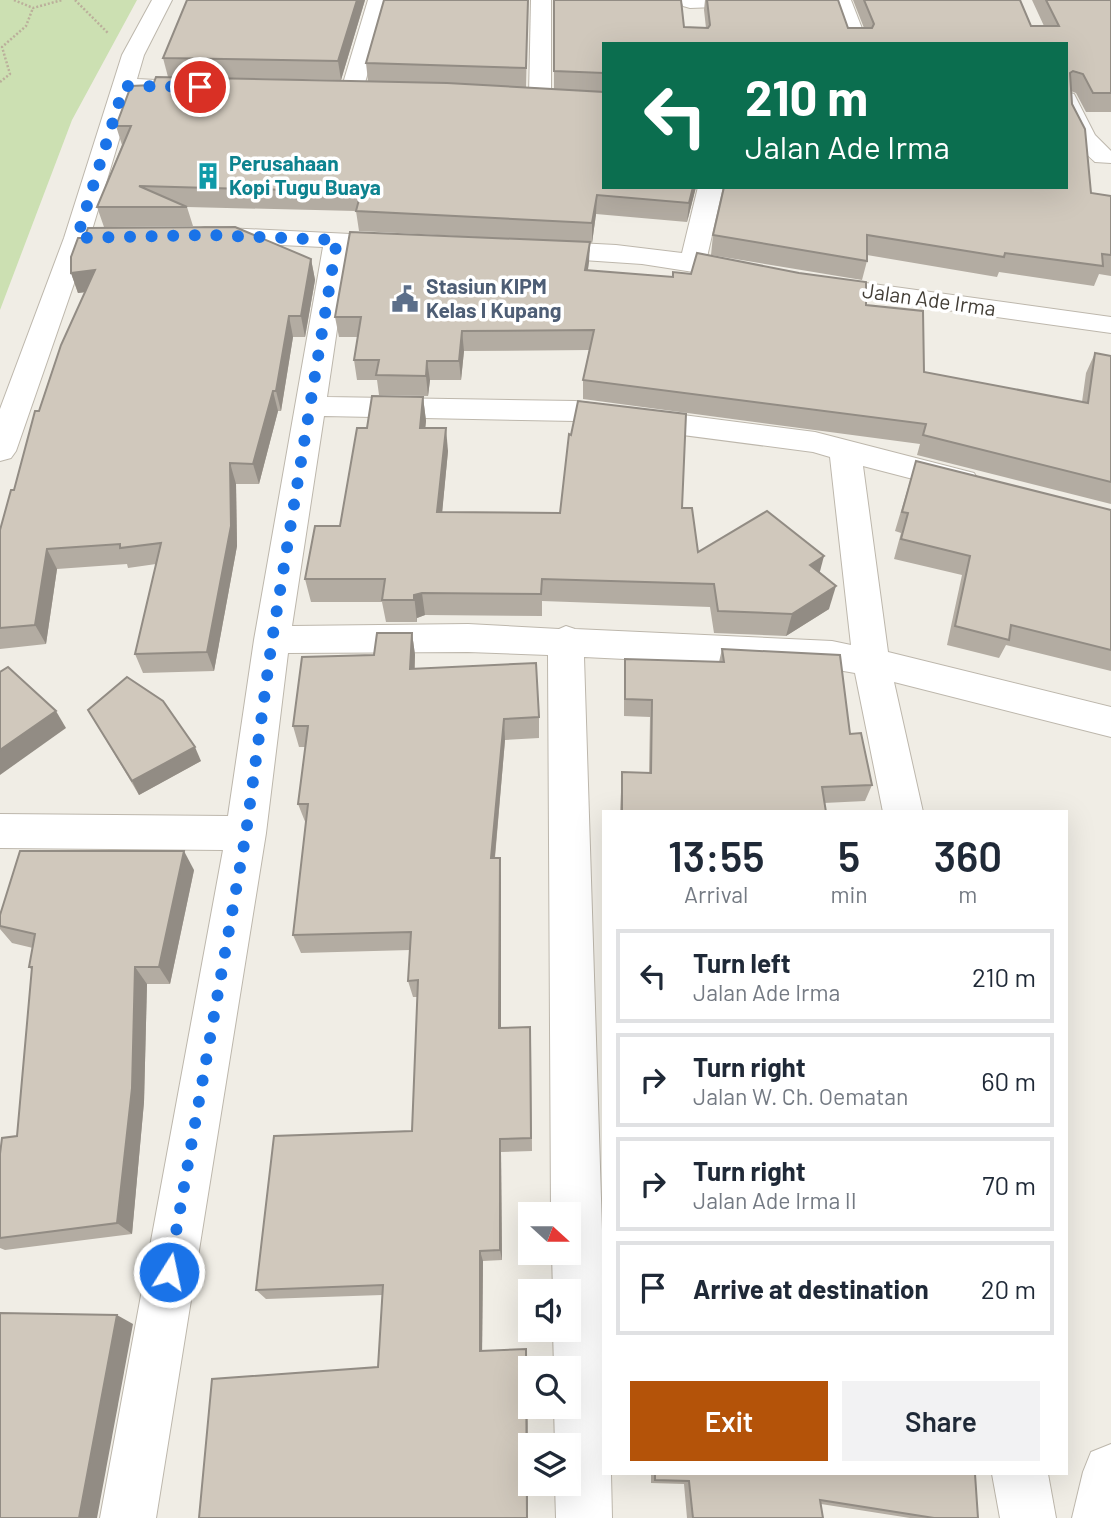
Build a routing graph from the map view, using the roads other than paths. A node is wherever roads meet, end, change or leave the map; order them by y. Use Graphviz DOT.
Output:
graph roads {
  1 [pos="162,0"];
  2 [pos="378,0"];
  3 [pos="541,0"];
  4 [pos="741,0"];
  5 [pos="841,0"];
  6 [pos="691,8"];
  7 [pos="856,42"];
  8 [pos="124,86"];
  9 [pos="205,87"];
  10 [pos="325,89"];
  11 [pos="352,90"];
  12 [pos="380,90"];
  13 [pos="514,95"];
  14 [pos="540,96"];
  15 [pos="566,99"];
  16 [pos="1068,102"];
  17 [pos="1080,122"];
  18 [pos="1068,154"];
  19 [pos="1108,157"];
  20 [pos="710,189"];
  21 [pos="77,238"];
  22 [pos="337,240"];
  23 [pos="392,243"];
  24 [pos="513,248"];
  25 [pos="693,262"];
  26 [pos="1111,325"];
  27 [pos="310,406"];
  28 [pos="0,450"];
  29 [pos="845,451"];
  30 [pos="991,488"];
  31 [pos="272,640"];
  32 [pos="566,640"];
  33 [pos="871,662"];
  34 [pos="1111,722"];
  35 [pos="904,810"];
  36 [pos="0,831"];
  37 [pos="246,833"];
  38 [pos="1111,1472"];
  39 [pos="1020,1475"];
  40 [pos="128,1518"];
  41 [pos="584,1518"];
  42 [pos="1028,1518"];
  43 [pos="1100,1518"];
  1 -- 8 [label="street"];
  2 -- 11 [label="street"];
  3 -- 14 [label="street"];
  4 -- 6 [label="street"];
  5 -- 7 [label="street"];
  8 -- 9 [label="street"];
  8 -- 21 [label="street"];
  10 -- 11 [label="street"];
  11 -- 12 [label="street"];
  13 -- 14 [label="street"];
  14 -- 15 [label="street"];
  16 -- 17 [label="street"];
  17 -- 19 [label="street"];
  18 -- 19 [label="street"];
  20 -- 25 [label="street"];
  21 -- 22 [label="street"];
  21 -- 28 [label="street"];
  22 -- 23 [label="street"];
  22 -- 27 [label="street"];
  24 -- 25 [label="street, Jalan Ade Irma"];
  25 -- 26 [label="street, Jalan Ade Irma"];
  27 -- 29 [label="street"];
  27 -- 31 [label="street"];
  29 -- 30 [label="street"];
  29 -- 33 [label="street"];
  31 -- 32 [label="street"];
  31 -- 37 [label="street"];
  32 -- 33 [label="street"];
  32 -- 41 [label="street"];
  33 -- 34 [label="street"];
  33 -- 35 [label="street"];
  36 -- 37 [label="street"];
  37 -- 40 [label="street"];
  38 -- 43 [label="street"];
  39 -- 42 [label="street"];
}
